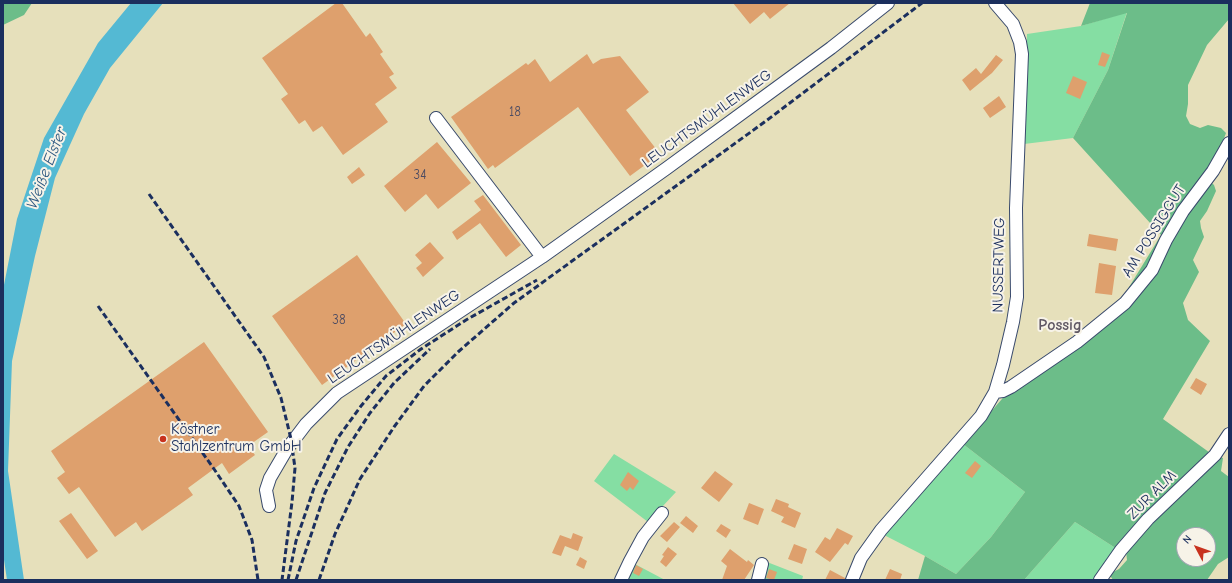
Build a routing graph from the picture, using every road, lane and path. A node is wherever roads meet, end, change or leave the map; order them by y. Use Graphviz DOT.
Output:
graph roads {
  1 [pos="888,3"];
  2 [pos="995,3"];
  3 [pos="436,118"];
  4 [pos="1229,143"];
  5 [pos="542,257"];
  6 [pos="995,392"];
  7 [pos="1229,434"];
  8 [pos="269,506"];
  9 [pos="662,513"];
  10 [pos="762,564"];
  11 [pos="622,580"];
  12 [pos="758,580"];
  13 [pos="852,580"];
  14 [pos="1100,580"];
  1 -- 5 [label="street, LEUCHTSMÜHLENWEG"];
  2 -- 6 [label="street, NUSSERTWEG"];
  3 -- 5 [label="street"];
  4 -- 6 [label="street, AM POSSIGGUT"];
  5 -- 8 [label="street, LEUCHTSMÜHLENWEG"];
  6 -- 13 [label="street, NUSSERTWEG"];
  7 -- 14 [label="street, ZUR ALM"];
  9 -- 11 [label="street"];
  10 -- 12 [label="street"];
}
